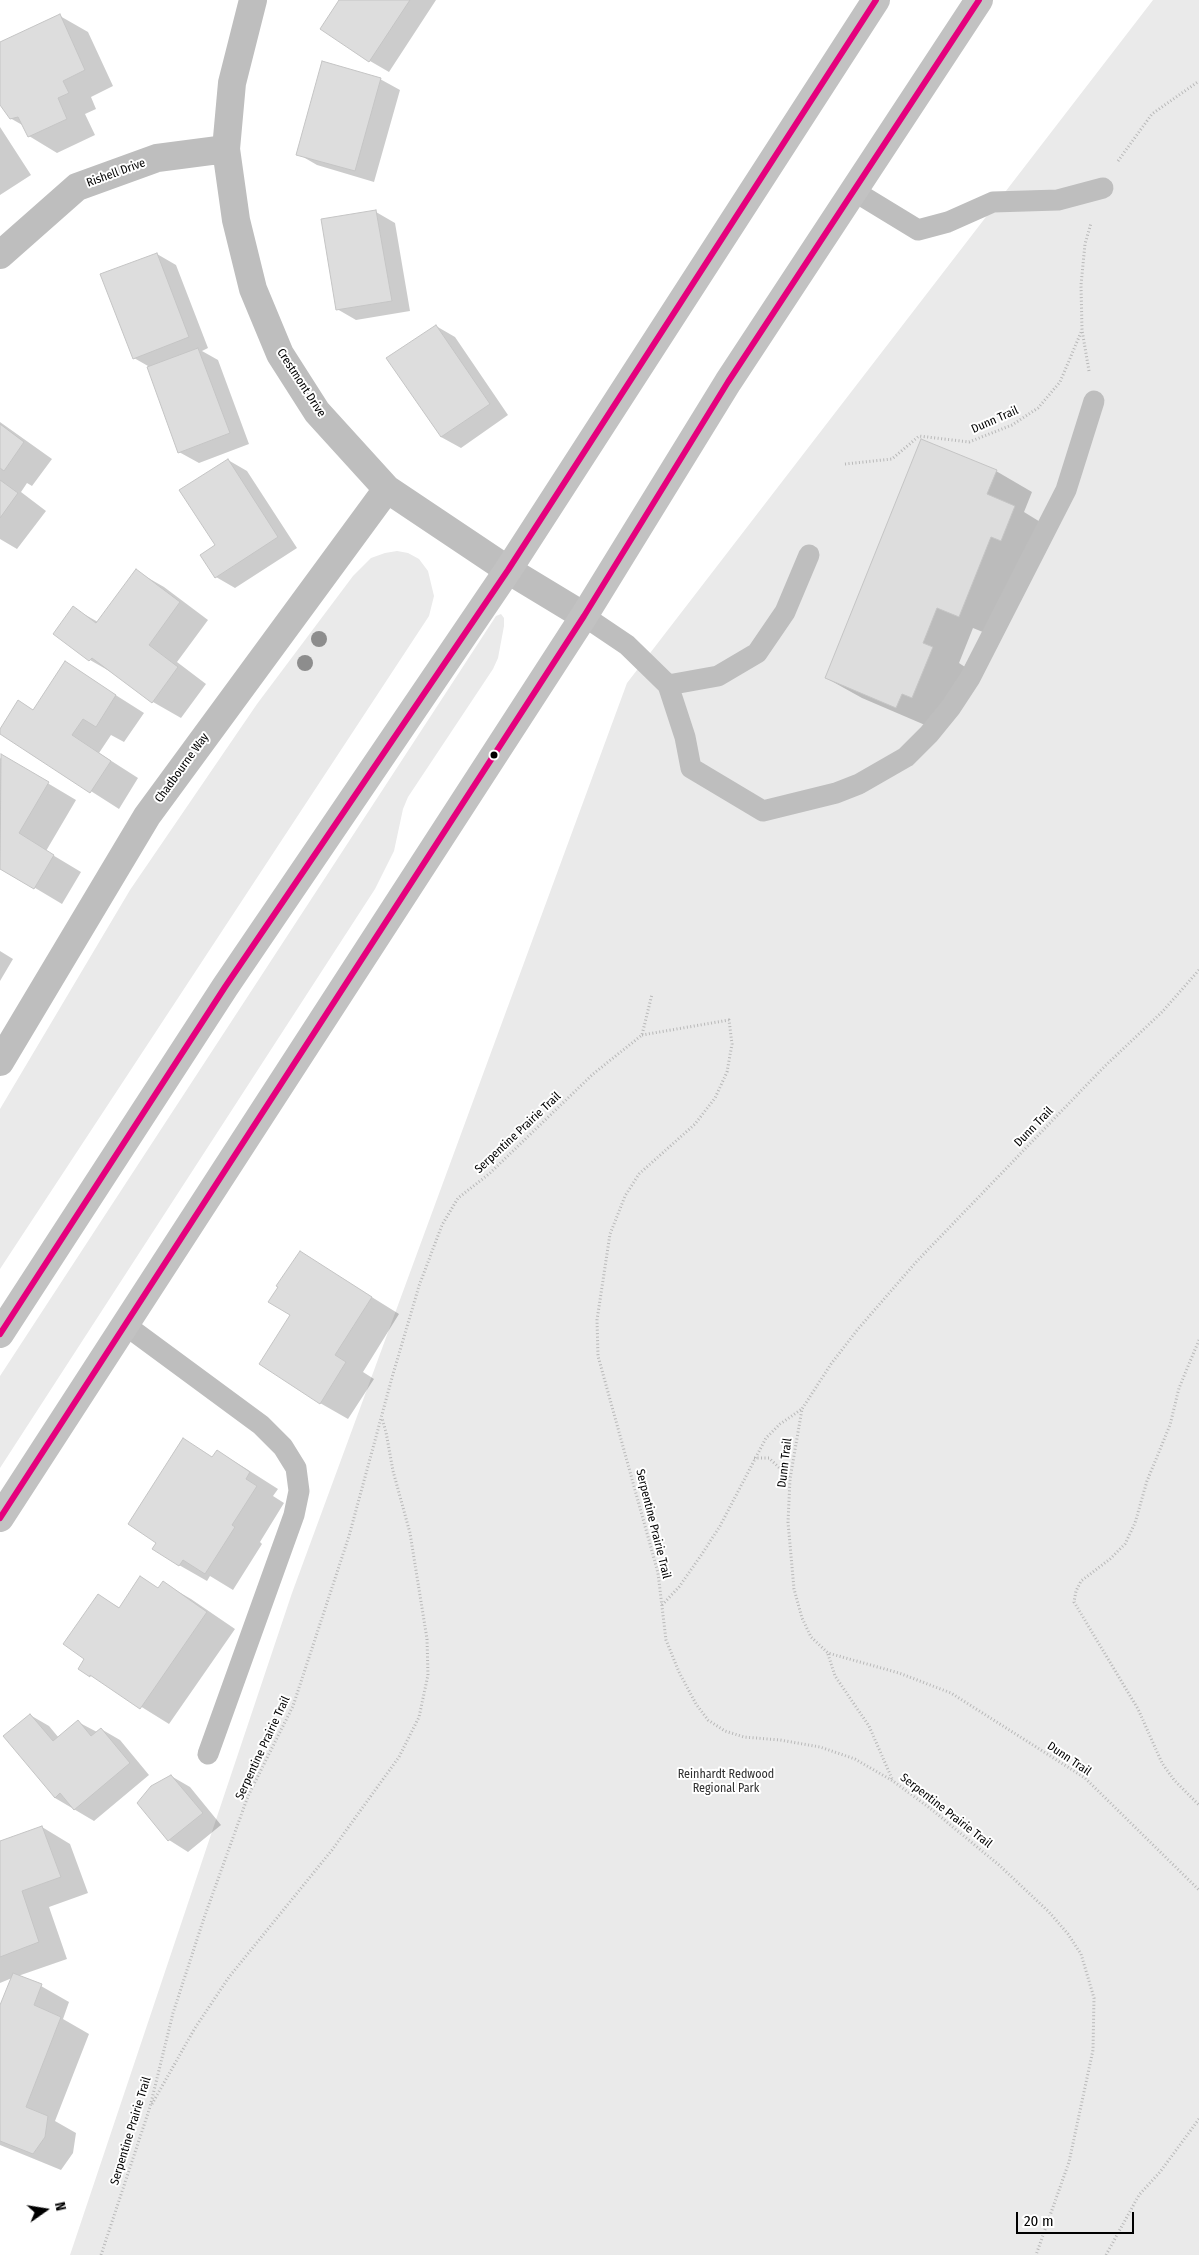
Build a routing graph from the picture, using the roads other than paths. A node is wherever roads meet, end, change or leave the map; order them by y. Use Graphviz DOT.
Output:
graph roads {
  1 [pos="253,0"];
  2 [pos="876,0"];
  3 [pos="979,0"];
  4 [pos="226,149"];
  5 [pos="1103,188"];
  6 [pos="854,191"];
  7 [pos="0,255"];
  8 [pos="1094,401"];
  9 [pos="387,489"];
  10 [pos="809,555"];
  11 [pos="508,570"];
  12 [pos="584,616"];
  13 [pos="668,685"];
  14 [pos="0,1062"];
  15 [pos="124,1324"];
  16 [pos="0,1334"];
  17 [pos="0,1518"];
  18 [pos="208,1754"];
  1 -- 4 [label="street, Crestmont Drive"];
  2 -- 11 [label="main road"];
  3 -- 6 [label="main road"];
  4 -- 7 [label="street, Rishell Drive"];
  4 -- 9 [label="street, Crestmont Drive"];
  5 -- 6 [label="lane"];
  6 -- 12 [label="main road"];
  8 -- 13 [label="lane"];
  9 -- 11 [label="street, Crestmont Drive"];
  9 -- 14 [label="street, Chadbourne Way"];
  10 -- 13 [label="lane"];
  11 -- 12 [label="street, Crestmont Drive"];
  11 -- 16 [label="main road"];
  12 -- 13 [label="lane"];
  12 -- 15 [label="main road"];
  15 -- 17 [label="main road"];
  15 -- 18 [label="lane"];
}
